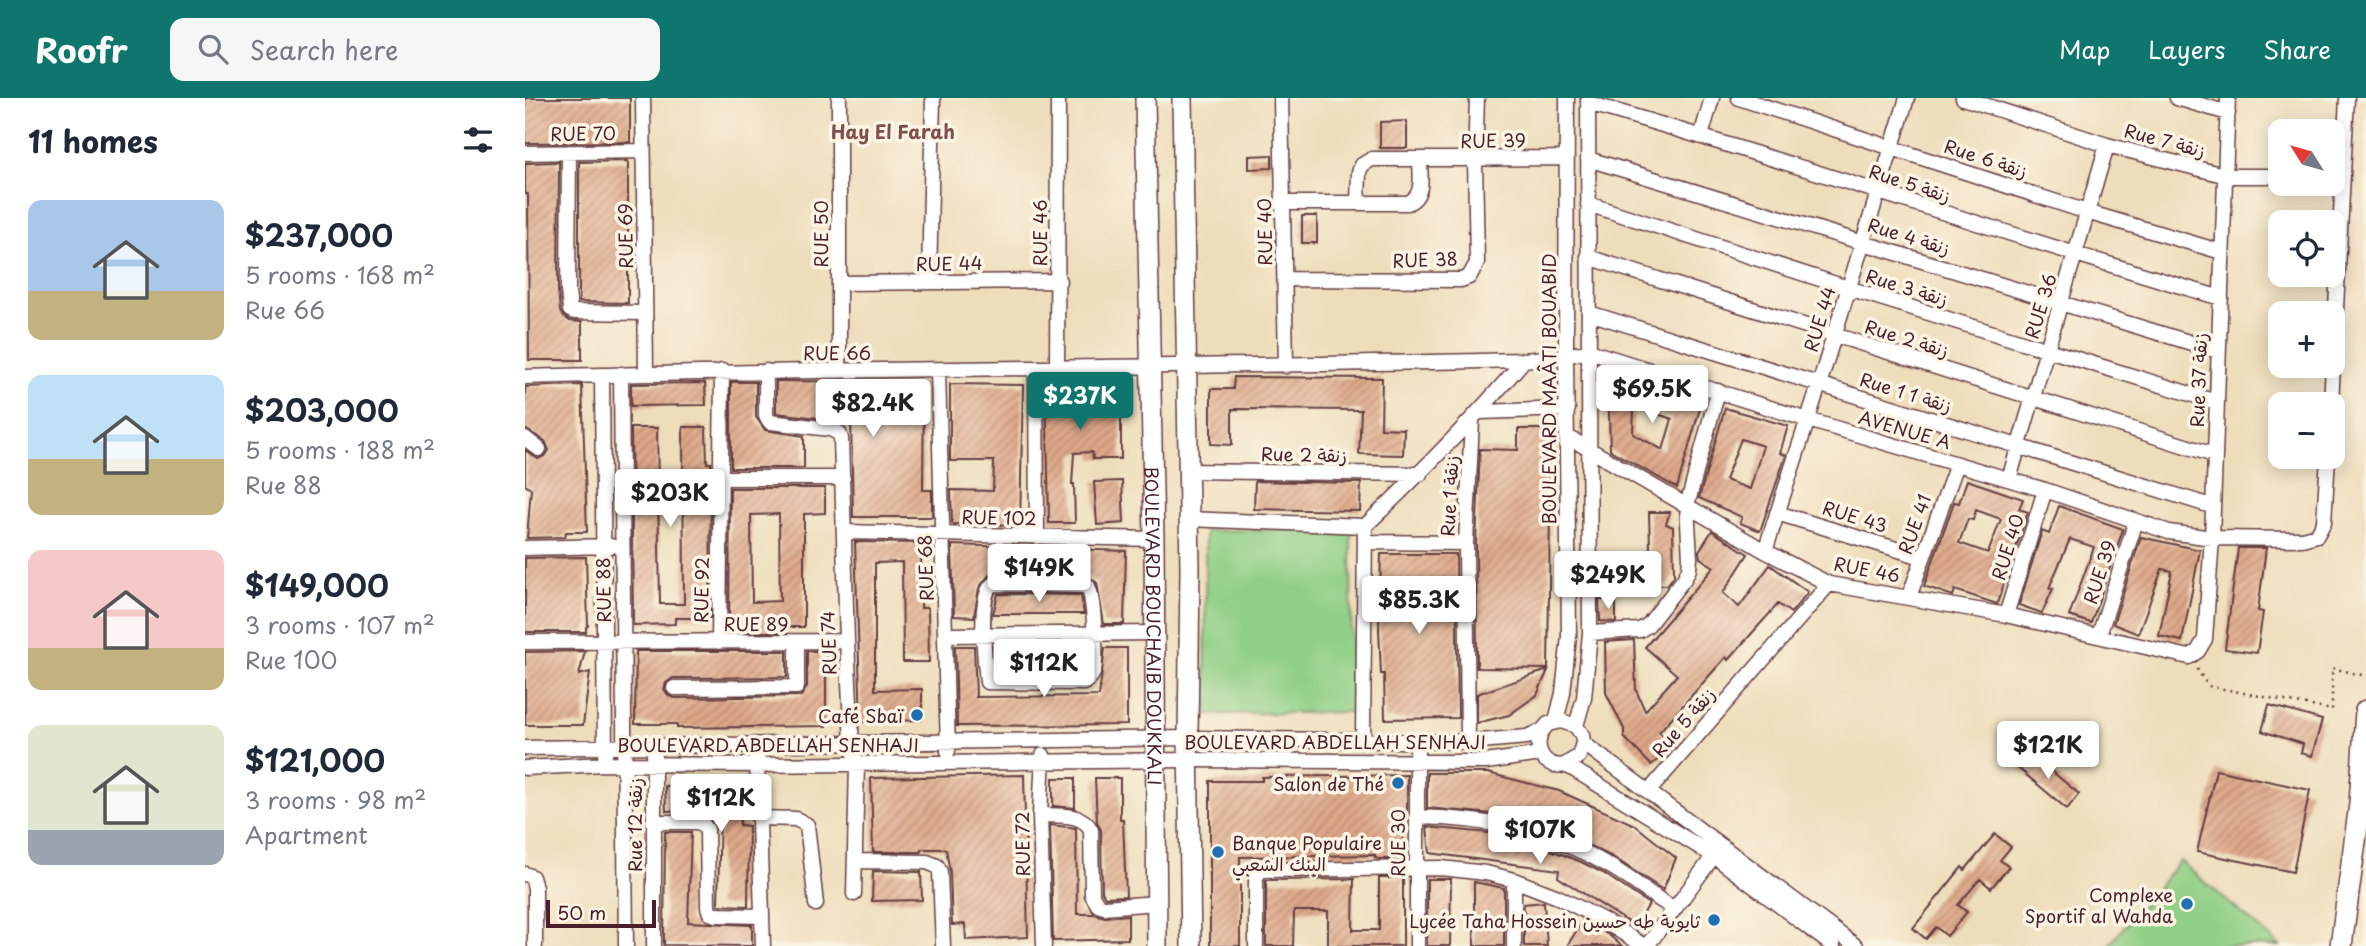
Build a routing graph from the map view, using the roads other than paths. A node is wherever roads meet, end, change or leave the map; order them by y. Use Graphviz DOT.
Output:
graph roads {
  1 [pos="643,98"];
  2 [pos="839,98"];
  3 [pos="933,98"];
  4 [pos="1058,98"];
  5 [pos="1145,98"];
  6 [pos="1182,98"];
  7 [pos="1281,98"];
  8 [pos="1477,98"];
  9 [pos="1567,98"];
  10 [pos="1712,98"];
  11 [pos="1739,98"];
  12 [pos="1907,98"];
  13 [pos="1963,98"];
  14 [pos="2005,98"];
  15 [pos="2177,98"];
  16 [pos="2228,98"];
  17 [pos="2347,98"];
  18 [pos="1588,101"];
  19 [pos="2010,113"];
  20 [pos="2228,113"];
  21 [pos="2345,119"];
  22 [pos="1701,136"];
  23 [pos="2107,145"];
  24 [pos="1891,147"];
  25 [pos="642,151"];
  26 [pos="569,152"];
  27 [pos="525,153"];
  28 [pos="1567,158"];
  29 [pos="1588,159"];
  30 [pos="1420,160"];
  31 [pos="1475,160"];
  32 [pos="2227,176"];
  33 [pos="2268,176"];
  34 [pos="1877,193"];
  35 [pos="2337,196"];
  36 [pos="1283,203"];
  37 [pos="1358,203"];
  38 [pos="1588,204"];
  39 [pos="2087,212"];
  40 [pos="1862,242"];
  41 [pos="2222,252"];
  42 [pos="2075,256"];
  43 [pos="1588,257"];
  44 [pos="1285,279"];
  45 [pos="1059,281"];
  46 [pos="929,282"];
  47 [pos="839,283"];
  48 [pos="1849,288"];
  49 [pos="2221,299"];
  50 [pos="2060,303"];
  51 [pos="645,313"];
  52 [pos="1588,313"];
  53 [pos="1834,336"];
  54 [pos="1589,351"];
  55 [pos="2046,351"];
  56 [pos="2218,351"];
  57 [pos="1566,356"];
  58 [pos="1524,360"];
  59 [pos="1149,366"];
  60 [pos="1187,366"];
  61 [pos="1286,366"];
  62 [pos="1057,368"];
  63 [pos="1036,369"];
  64 [pos="722,371"];
  65 [pos="766,371"];
  66 [pos="839,371"];
  67 [pos="938,371"];
  68 [pos="646,373"];
  69 [pos="621,374"];
  70 [pos="602,375"];
  71 [pos="525,377"];
  72 [pos="1819,385"];
  73 [pos="1719,391"];
  74 [pos="2331,392"];
  75 [pos="2032,398"];
  76 [pos="2216,402"];
  77 [pos="1568,409"];
  78 [pos="1476,416"];
  79 [pos="1808,420"];
  80 [pos="1568,437"];
  81 [pos="525,438"];
  82 [pos="2017,447"];
  83 [pos="539,449"];
  84 [pos="1589,449"];
  85 [pos="2214,454"];
  86 [pos="1957,464"];
  87 [pos="2327,469"];
  88 [pos="1188,471"];
  89 [pos="1420,474"];
  90 [pos="721,478"];
  91 [pos="843,478"];
  92 [pos="2009,479"];
  93 [pos="2045,490"];
  94 [pos="1687,506"];
  95 [pos="2211,506"];
  96 [pos="1777,513"];
  97 [pos="1188,519"];
  98 [pos="2136,521"];
  99 [pos="1365,526"];
  100 [pos="844,533"];
  101 [pos="943,535"];
  102 [pos="1037,537"];
  103 [pos="2212,538"];
  104 [pos="1154,539"];
  105 [pos="1365,542"];
  106 [pos="1466,543"];
  107 [pos="602,545"];
  108 [pos="622,546"];
  109 [pos="525,548"];
  110 [pos="1765,551"];
  111 [pos="1922,556"];
  112 [pos="1829,584"];
  113 [pos="1909,597"];
  114 [pos="2006,615"];
  115 [pos="1155,633"];
  116 [pos="1590,633"];
  117 [pos="1094,634"];
  118 [pos="947,635"];
  119 [pos="984,635"];
  120 [pos="2099,635"];
  121 [pos="847,641"];
  122 [pos="525,642"];
  123 [pos="623,642"];
  124 [pos="719,642"];
  125 [pos="797,642"];
  126 [pos="603,643"];
  127 [pos="2189,657"];
  128 [pos="674,688"];
  129 [pos="2366,711"];
  130 [pos="1556,721"];
  131 [pos="1542,731"];
  132 [pos="1580,735"];
  133 [pos="1188,738"];
  134 [pos="1157,739"];
  135 [pos="1363,740"];
  136 [pos="1416,741"];
  137 [pos="1468,741"];
  138 [pos="1044,742"];
  139 [pos="852,744"];
  140 [pos="948,744"];
  141 [pos="757,746"];
  142 [pos="605,747"];
  143 [pos="624,747"];
  144 [pos="654,747"];
  145 [pos="525,748"];
  146 [pos="1541,754"];
  147 [pos="1188,760"];
  148 [pos="1417,760"];
  149 [pos="1156,761"];
  150 [pos="857,763"];
  151 [pos="949,763"];
  152 [pos="1042,763"];
  153 [pos="604,764"];
  154 [pos="623,764"];
  155 [pos="654,764"];
  156 [pos="757,765"];
  157 [pos="1565,765"];
  158 [pos="525,768"];
  159 [pos="1649,791"];
  160 [pos="1040,815"];
  161 [pos="1416,817"];
  162 [pos="758,818"];
  163 [pos="653,821"];
  164 [pos="1717,851"];
  165 [pos="856,861"];
  166 [pos="1416,868"];
  167 [pos="525,874"];
  168 [pos="1514,880"];
  169 [pos="854,894"];
  170 [pos="1157,903"];
  171 [pos="816,904"];
  172 [pos="1675,909"];
  173 [pos="762,916"];
  174 [pos="535,946"];
  175 [pos="626,946"];
  176 [pos="654,946"];
  177 [pos="763,946"];
  178 [pos="943,946"];
  179 [pos="1044,946"];
  180 [pos="1157,946"];
  181 [pos="1191,946"];
  182 [pos="1256,946"];
  183 [pos="1417,946"];
  184 [pos="1514,946"];
  185 [pos="1646,946"];
  186 [pos="1833,946"];
  187 [pos="1856,946"];
  188 [pos="2341,946"];
  1 -- 25 [label="street, RUE 69"];
  2 -- 47 [label="street, RUE 50"];
  3 -- 46 [label="street"];
  4 -- 45 [label="street, RUE 46"];
  5 -- 59 [label="main road, BOULEVARD BOUCHAIB DOUKKALI"];
  6 -- 60 [label="main road, BOULEVARD BOUCHAIB DOUKKALI"];
  7 -- 36 [label="street, RUE 40"];
  8 -- 31 [label="street, RUE 38"];
  9 -- 28 [label="street, BOULEVARD MAÂTI BOUABID"];
  10 -- 22 [label="street"];
  11 -- 24 [label="street, Rue 6 زنقة"];
  12 -- 24 [label="street, RUE 44"];
  13 -- 19 [label="street, Rue 7 زنقة"];
  14 -- 19 [label="street"];
  15 -- 20 [label="street"];
  16 -- 20 [label="street, Rue 37 زنقة"];
  17 -- 21 [label="street"];
  18 -- 22 [label="street, Rue 5 زنقة"];
  18 -- 29 [label="street"];
  19 -- 23 [label="street, Rue 7 زنقة"];
  20 -- 32 [label="street, Rue 37 زنقة"];
  22 -- 34 [label="street, Rue 5 زنقة"];
  23 -- 32 [label="street, Rue 7 زنقة"];
  23 -- 39 [label="street, RUE 36"];
  24 -- 34 [label="street, RUE 44"];
  24 -- 39 [label="street, Rue 6 زنقة"];
  25 -- 26 [label="street, RUE 70"];
  25 -- 51 [label="street, RUE 69"];
  26 -- 27 [label="street, RUE 70"];
  26 -- 51 [label="street"];
  28 -- 31 [label="street, RUE 39"];
  28 -- 57 [label="street, BOULEVARD MAÂTI BOUABID"];
  29 -- 38 [label="street"];
  29 -- 40 [label="street, Rue 4 زنقة"];
  30 -- 31 [label="street, RUE 39"];
  30 -- 37 [label="street, RUE 39"];
  30 -- 37 [label="street"];
  31 -- 44 [label="street, RUE 38"];
  32 -- 33 [label="street, Rue 7 زنقة"];
  32 -- 41 [label="street, Rue 37 زنقة"];
  34 -- 40 [label="street, RUE 44"];
  34 -- 42 [label="street, Rue 5 زنقة"];
  35 -- 74 [label="street"];
  36 -- 37 [label="street"];
  36 -- 44 [label="street, RUE 40"];
  38 -- 43 [label="street"];
  38 -- 48 [label="street, Rue 3 زنقة"];
  39 -- 41 [label="street, Rue 6 زنقة"];
  39 -- 42 [label="street, RUE 36"];
  40 -- 48 [label="street, RUE 44"];
  40 -- 50 [label="street, Rue 4 زنقة"];
  41 -- 49 [label="street, Rue 37 زنقة"];
  42 -- 49 [label="street, Rue 5 زنقة"];
  42 -- 50 [label="street, RUE 36"];
  43 -- 52 [label="street"];
  43 -- 53 [label="street, Rue 2 زنقة"];
  44 -- 61 [label="street, RUE 40"];
  45 -- 46 [label="street, RUE 44"];
  45 -- 62 [label="street, RUE 46"];
  46 -- 47 [label="street, RUE 44"];
  47 -- 66 [label="street, RUE 50"];
  48 -- 53 [label="street, RUE 44"];
  48 -- 55 [label="street, Rue 3 زنقة"];
  49 -- 56 [label="street, Rue 37 زنقة"];
  50 -- 55 [label="street, RUE 36"];
  50 -- 56 [label="street, Rue 4 زنقة"];
  51 -- 68 [label="street, RUE 69"];
  52 -- 54 [label="street"];
  52 -- 72 [label="street, Rue 1 زنقة 1"];
  53 -- 72 [label="street, RUE 44"];
  53 -- 75 [label="street, Rue 2 زنقة"];
  54 -- 57 [label="street"];
  54 -- 73 [label="street, AVENUE A"];
  54 -- 84 [label="street"];
  55 -- 75 [label="street, RUE 36"];
  55 -- 76 [label="street, Rue 3 زنقة"];
  56 -- 76 [label="street, Rue 37 زنقة"];
  57 -- 58 [label="street"];
  57 -- 77 [label="street, BOULEVARD MAÂTI BOUABID"];
  58 -- 61 [label="street, RUE 66"];
  58 -- 78 [label="street"];
  59 -- 60 [label="street, RUE 66"];
  59 -- 62 [label="street, RUE 66"];
  59 -- 104 [label="main road, BOULEVARD BOUCHAIB DOUKKALI"];
  60 -- 61 [label="street, RUE 66"];
  60 -- 88 [label="main road, BOULEVARD BOUCHAIB DOUKKALI"];
  62 -- 63 [label="street, RUE 66"];
  63 -- 67 [label="street, RUE 66"];
  63 -- 102 [label="street"];
  64 -- 65 [label="street, RUE 66"];
  64 -- 68 [label="street, RUE 66"];
  64 -- 90 [label="street, RUE 92"];
  65 -- 66 [label="street, RUE 66"];
  65 -- 91 [label="street, RUE 74"];
  66 -- 67 [label="street, RUE 66"];
  67 -- 101 [label="street, RUE 68"];
  68 -- 69 [label="street, RUE 66"];
  69 -- 70 [label="street, RUE 66"];
  69 -- 108 [label="street, RUE 88"];
  70 -- 71 [label="street, RUE 66"];
  70 -- 107 [label="street, RUE 88"];
  72 -- 79 [label="street, RUE 44"];
  72 -- 82 [label="street, Rue 1 زنقة 1"];
  73 -- 79 [label="street, AVENUE A"];
  73 -- 94 [label="street"];
  75 -- 82 [label="street, RUE 36"];
  75 -- 85 [label="street, Rue 2 زنقة"];
  76 -- 85 [label="street, Rue 37 زنقة"];
  77 -- 78 [label="street"];
  77 -- 80 [label="street, BOULEVARD MAÂTI BOUABID"];
  78 -- 89 [label="street"];
  78 -- 106 [label="street, Rue 1 زنقة"];
  79 -- 86 [label="street, AVENUE A"];
  79 -- 96 [label="street, RUE 44"];
  80 -- 84 [label="street, RUE 46"];
  80 -- 130 [label="street, BOULEVARD MAÂTI BOUABID"];
  81 -- 83 [label="street"];
  82 -- 92 [label="street, RUE 36"];
  82 -- 95 [label="street, Rue 1 زنقة 1"];
  84 -- 94 [label="street, RUE 46"];
  84 -- 116 [label="street"];
  85 -- 95 [label="street, Rue 37 زنقة"];
  86 -- 92 [label="street, AVENUE A"];
  86 -- 111 [label="street, RUE 41"];
  87 -- 103 [label="street, AVENUE A"];
  88 -- 89 [label="street, Rue 2 زنقة"];
  88 -- 97 [label="main road, BOULEVARD BOUCHAIB DOUKKALI"];
  89 -- 99 [label="street"];
  90 -- 91 [label="street"];
  90 -- 124 [label="street, RUE 92"];
  91 -- 100 [label="street, RUE 74"];
  92 -- 93 [label="street, AVENUE A"];
  93 -- 98 [label="street, AVENUE A"];
  93 -- 114 [label="street, RUE 40"];
  94 -- 110 [label="street, RUE 46"];
  94 -- 116 [label="street"];
  95 -- 103 [label="street, Rue 37 زنقة"];
  96 -- 110 [label="street, RUE 44"];
  96 -- 111 [label="street, RUE 43"];
  97 -- 99 [label="street"];
  97 -- 133 [label="main road, BOULEVARD BOUCHAIB DOUKKALI"];
  98 -- 103 [label="street, AVENUE A"];
  98 -- 120 [label="street, RUE 39"];
  99 -- 105 [label="street"];
  100 -- 101 [label="street, RUE 102"];
  100 -- 121 [label="street, RUE 74"];
  101 -- 102 [label="street, RUE 102"];
  101 -- 118 [label="street, RUE 68"];
  102 -- 104 [label="street, RUE 102"];
  103 -- 127 [label="street, Rue 37 زنقة"];
  104 -- 115 [label="main road, BOULEVARD BOUCHAIB DOUKKALI"];
  105 -- 106 [label="street"];
  105 -- 135 [label="street"];
  106 -- 137 [label="street, Rue 1 زنقة"];
  107 -- 108 [label="street"];
  107 -- 109 [label="street"];
  107 -- 126 [label="street, RUE 88"];
  108 -- 123 [label="street, RUE 88"];
  110 -- 112 [label="street, RUE 46"];
  111 -- 113 [label="street, RUE 41"];
  112 -- 113 [label="street, RUE 46"];
  112 -- 159 [label="street, Rue 5 زنقة"];
  113 -- 114 [label="street, RUE 46"];
  114 -- 120 [label="street, RUE 46"];
  115 -- 117 [label="street"];
  115 -- 134 [label="main road, BOULEVARD BOUCHAIB DOUKKALI"];
  116 -- 132 [label="street"];
  117 -- 119 [label="street"];
  117 -- 119 [label="street"];
  117 -- 119 [label="street"];
  118 -- 119 [label="street"];
  118 -- 140 [label="street, RUE 68"];
  120 -- 127 [label="street, RUE 46"];
  121 -- 125 [label="street, RUE 89"];
  121 -- 139 [label="street, RUE 74"];
  122 -- 126 [label="street, RUE 89"];
  123 -- 124 [label="street, RUE 89"];
  123 -- 126 [label="street, RUE 89"];
  123 -- 143 [label="street, RUE 88"];
  124 -- 125 [label="street, RUE 89"];
  125 -- 128 [label="street"];
  126 -- 142 [label="street, RUE 88"];
  129 -- 188 [label="highway"];
  130 -- 131 [label="street, BOULEVARD ABDELLAH SENHAJI"];
  130 -- 132 [label="street"];
  131 -- 137 [label="street, BOULEVARD ABDELLAH SENHAJI"];
  131 -- 146 [label="street"];
  132 -- 157 [label="street"];
  132 -- 159 [label="street"];
  133 -- 134 [label="street, BOULEVARD ABDELLAH SENHAJI"];
  133 -- 135 [label="street, BOULEVARD ABDELLAH SENHAJI"];
  133 -- 147 [label="main road, BOULEVARD BOUCHAIB DOUKKALI"];
  134 -- 138 [label="street, BOULEVARD ABDELLAH SENHAJI"];
  134 -- 149 [label="main road, BOULEVARD BOUCHAIB DOUKKALI"];
  135 -- 136 [label="street, BOULEVARD ABDELLAH SENHAJI"];
  136 -- 137 [label="street, BOULEVARD ABDELLAH SENHAJI"];
  136 -- 148 [label="street, RUE 30"];
  138 -- 140 [label="street, BOULEVARD ABDELLAH SENHAJI"];
  138 -- 152 [label="street, RUE 72"];
  139 -- 140 [label="street, BOULEVARD ABDELLAH SENHAJI"];
  139 -- 141 [label="street, BOULEVARD ABDELLAH SENHAJI"];
  139 -- 150 [label="street, RUE 74"];
  140 -- 151 [label="street, RUE 68"];
  141 -- 144 [label="street, BOULEVARD ABDELLAH SENHAJI"];
  141 -- 156 [label="street"];
  142 -- 143 [label="street, BOULEVARD ABDELLAH SENHAJI"];
  142 -- 145 [label="street, BOULEVARD ABDELLAH SENHAJI"];
  142 -- 153 [label="street, RUE 88"];
  143 -- 144 [label="street, BOULEVARD ABDELLAH SENHAJI"];
  143 -- 154 [label="street, RUE 88"];
  144 -- 155 [label="street, Rue 12 زنقة"];
  146 -- 148 [label="street, BOULEVARD ABDELLAH SENHAJI"];
  146 -- 157 [label="street"];
  147 -- 148 [label="street, BOULEVARD ABDELLAH SENHAJI"];
  147 -- 149 [label="street, BOULEVARD ABDELLAH SENHAJI"];
  147 -- 181 [label="main road, BOULEVARD BOUCHAIB DOUKKALI"];
  148 -- 161 [label="street, RUE 30"];
  149 -- 152 [label="street, BOULEVARD ABDELLAH SENHAJI"];
  149 -- 170 [label="main road, BOULEVARD BOUCHAIB DOUKKALI"];
  150 -- 151 [label="street, BOULEVARD ABDELLAH SENHAJI"];
  150 -- 156 [label="street, BOULEVARD ABDELLAH SENHAJI"];
  150 -- 165 [label="street, RUE 74"];
  151 -- 152 [label="street, BOULEVARD ABDELLAH SENHAJI"];
  152 -- 160 [label="street, RUE 72"];
  153 -- 154 [label="street, BOULEVARD ABDELLAH SENHAJI"];
  153 -- 158 [label="street, BOULEVARD ABDELLAH SENHAJI"];
  154 -- 155 [label="street, BOULEVARD ABDELLAH SENHAJI"];
  154 -- 175 [label="street, RUE 88"];
  155 -- 156 [label="street, BOULEVARD ABDELLAH SENHAJI"];
  155 -- 163 [label="street, Rue 12 زنقة"];
  156 -- 162 [label="street"];
  157 -- 164 [label="street"];
  159 -- 164 [label="street"];
  160 -- 170 [label="street"];
  160 -- 179 [label="street, RUE 72"];
  161 -- 166 [label="street, RUE 30"];
  161 -- 172 [label="street"];
  162 -- 171 [label="street"];
  162 -- 173 [label="street"];
  163 -- 173 [label="street"];
  163 -- 176 [label="street, Rue 12 زنقة"];
  164 -- 172 [label="street"];
  164 -- 186 [label="street"];
  164 -- 187 [label="street"];
  165 -- 169 [label="street, RUE 74"];
  165 -- 178 [label="street"];
  166 -- 168 [label="street"];
  166 -- 182 [label="street"];
  166 -- 183 [label="street, RUE 30"];
  167 -- 174 [label="street"];
  168 -- 184 [label="street"];
  168 -- 185 [label="street"];
  170 -- 180 [label="main road, BOULEVARD BOUCHAIB DOUKKALI"];
  172 -- 185 [label="street"];
  173 -- 177 [label="street"];
}
